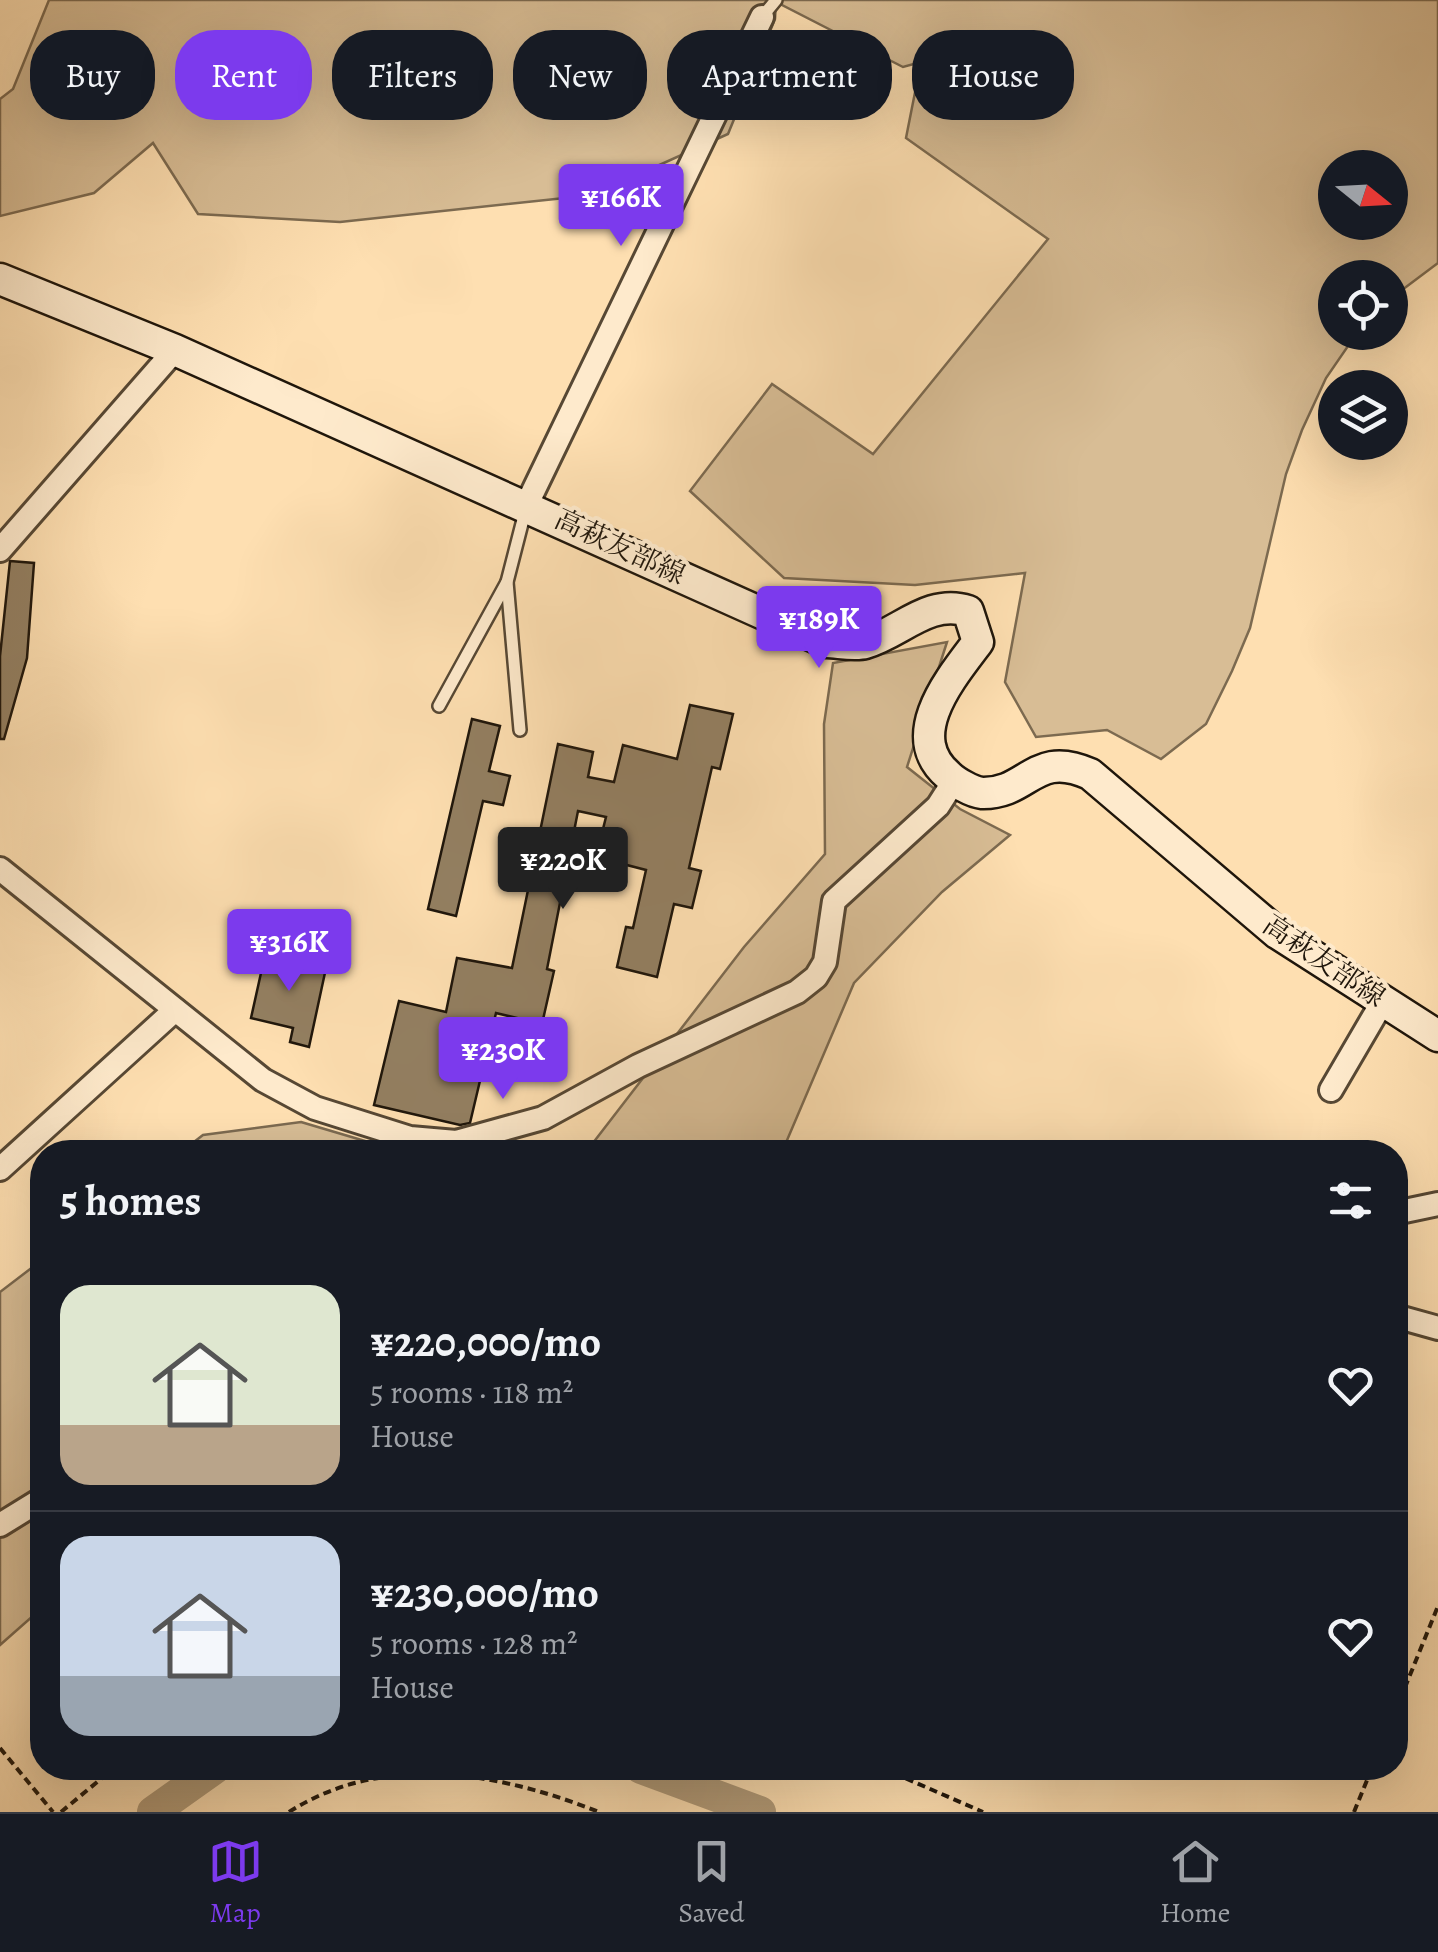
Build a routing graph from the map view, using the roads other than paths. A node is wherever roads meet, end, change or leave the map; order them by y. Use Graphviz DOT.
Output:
graph roads {
  1 [pos="769,8"];
  2 [pos="0,279"];
  3 [pos="175,350"];
  4 [pos="527,504"];
  5 [pos="0,550"];
  6 [pos="508,582"];
  7 [pos="439,706"];
  8 [pos="520,730"];
  9 [pos="954,781"];
  10 [pos="0,869"];
  11 [pos="1383,1001"];
  12 [pos="176,1010"];
  13 [pos="1438,1036"];
  14 [pos="1331,1090"];
  15 [pos="32,1140"];
  16 [pos="433,1140"];
  17 [pos="463,1140"];
  18 [pos="30,1142"];
  19 [pos="0,1169"];
  20 [pos="1438,1204"];
  21 [pos="1408,1210"];
  22 [pos="1408,1320"];
  23 [pos="1438,1328"];
  24 [pos="30,1506"];
  25 [pos="0,1525"];
  1 -- 4 [label="street"];
  2 -- 3 [label="main road, 高萩友部線"];
  3 -- 4 [label="main road, 高萩友部線"];
  3 -- 5 [label="street"];
  4 -- 6 [label="lane"];
  4 -- 9 [label="main road, 高萩友部線"];
  6 -- 7 [label="lane"];
  6 -- 8 [label="lane"];
  9 -- 11 [label="main road, 高萩友部線"];
  9 -- 17 [label="street"];
  10 -- 12 [label="street"];
  11 -- 13 [label="main road, 高萩友部線"];
  11 -- 14 [label="street"];
  12 -- 15 [label="street"];
  12 -- 16 [label="street"];
  18 -- 19 [label="street"];
  20 -- 21 [label="street"];
  22 -- 23 [label="street"];
  24 -- 25 [label="street"];
}
